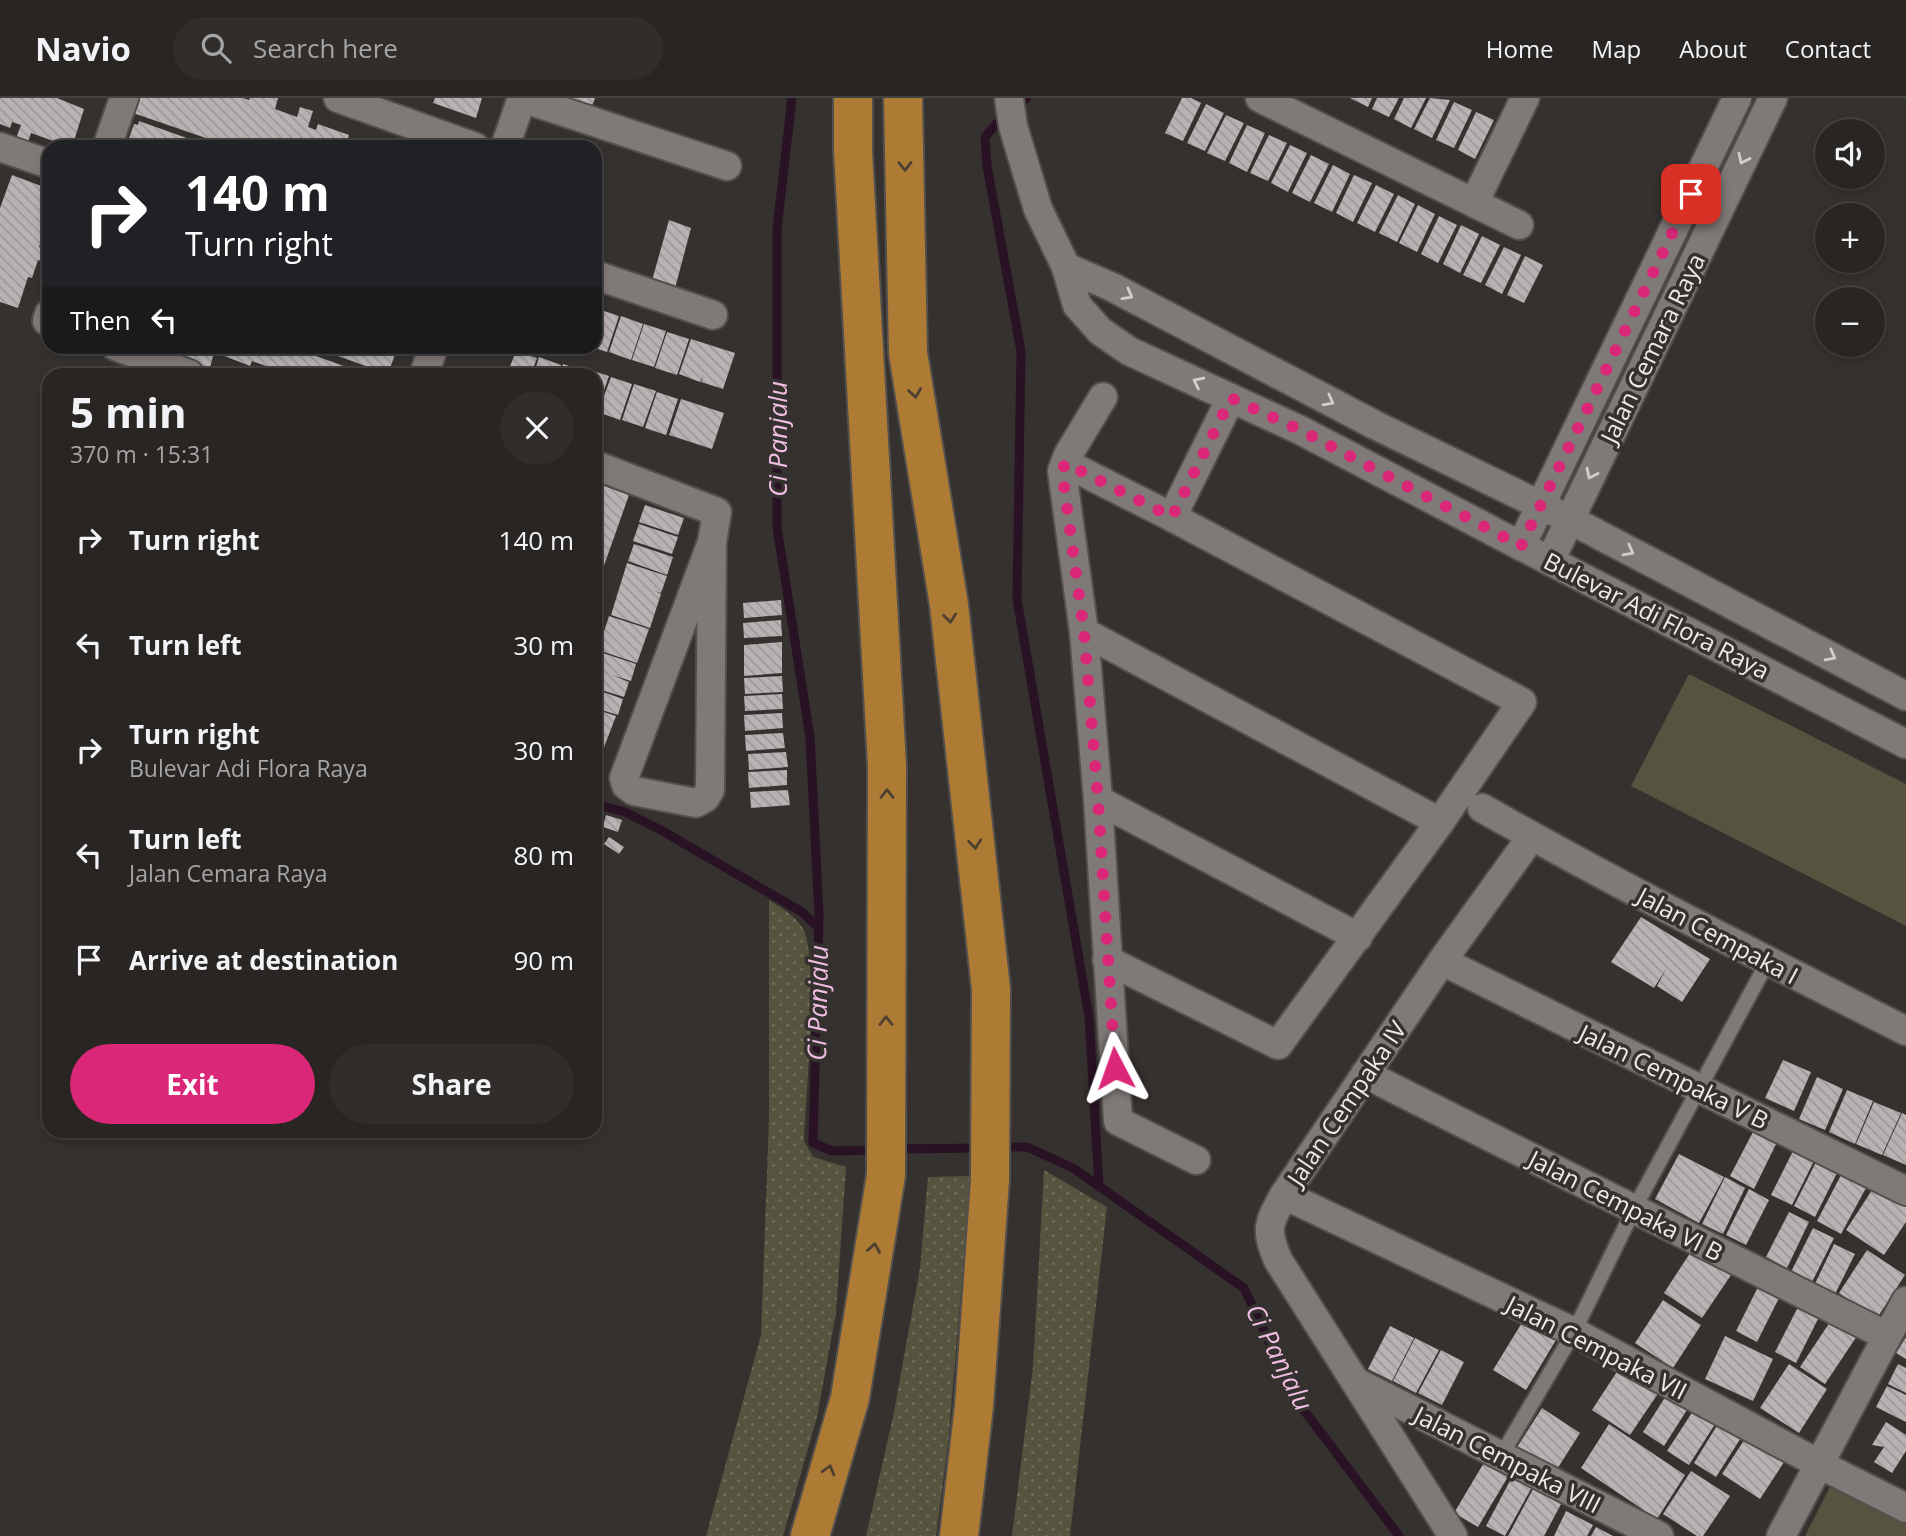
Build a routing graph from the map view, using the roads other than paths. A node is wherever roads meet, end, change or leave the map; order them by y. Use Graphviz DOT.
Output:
graph roads {
  1 [pos="124,98"];
  2 [pos="338,98"];
  3 [pos="522,98"];
  4 [pos="853,98"];
  5 [pos="903,98"];
  6 [pos="1009,98"];
  7 [pos="1260,98"];
  8 [pos="1525,98"];
  9 [pos="1737,98"];
  10 [pos="1773,98"];
  11 [pos="109,140"];
  12 [pos="455,140"];
  13 [pos="507,140"];
  14 [pos="0,147"];
  15 [pos="42,162"];
  16 [pos="727,166"];
  17 [pos="1474,203"];
  18 [pos="1519,225"];
  19 [pos="1066,267"];
  20 [pos="602,277"];
  21 [pos="713,316"];
  22 [pos="136,354"];
  23 [pos="173,368"];
  24 [pos="1103,397"];
  25 [pos="1231,398"];
  26 [pos="1065,463"];
  27 [pos="602,467"];
  28 [pos="1540,506"];
  29 [pos="1172,517"];
  30 [pos="1569,519"];
  31 [pos="712,542"];
  32 [pos="1521,546"];
  33 [pos="1550,561"];
  34 [pos="1084,632"];
  35 [pos="1906,696"];
  36 [pos="1906,744"];
  37 [pos="1098,800"];
  38 [pos="1482,808"];
  39 [pos="1440,822"];
  40 [pos="1532,836"];
  41 [pos="1358,937"];
  42 [pos="1107,960"];
  43 [pos="1442,961"];
  44 [pos="1768,961"];
  45 [pos="1906,1031"];
  46 [pos="1365,1074"];
  47 [pos="1699,1088"];
  48 [pos="1196,1160"];
  49 [pos="1906,1191"];
  50 [pos="1284,1195"];
  51 [pos="1634,1209"];
  52 [pos="1906,1301"];
  53 [pos="1574,1332"];
  54 [pos="1887,1336"];
  55 [pos="1356,1382"];
  56 [pos="1501,1456"];
  57 [pos="1819,1464"];
  58 [pos="1906,1508"];
  59 [pos="810,1536"];
  60 [pos="959,1536"];
  61 [pos="1453,1536"];
  62 [pos="1659,1536"];
  63 [pos="1781,1536"];
  1 -- 11 [label="street"];
  2 -- 12 [label="street"];
  3 -- 13 [label="street"];
  3 -- 16 [label="street"];
  59 -- 4 [label="highway, one-way"];
  5 -- 60 [label="highway, one-way"];
  6 -- 19 [label="street, Bulevar Adi Flora Raya"];
  7 -- 17 [label="street"];
  8 -- 17 [label="street"];
  9 -- 28 [label="street, Jalan Cemara Raya"];
  10 -- 30 [label="street, Jalan Cemara Raya, one-way"];
  14 -- 15 [label="street"];
  17 -- 18 [label="street"];
  25 -- 19 [label="street, Bulevar Adi Flora Raya, one-way"];
  19 -- 28 [label="street, Bulevar Adi Flora Raya, one-way"];
  20 -- 21 [label="street"];
  22 -- 23 [label="street"];
  24 -- 26 [label="street"];
  25 -- 29 [label="street"];
  25 -- 32 [label="street, Bulevar Adi Flora Raya"];
  26 -- 29 [label="street"];
  26 -- 34 [label="street"];
  27 -- 31 [label="street"];
  28 -- 30 [label="street, Bulevar Adi Flora Raya"];
  28 -- 32 [label="street, Jalan Cemara Raya"];
  29 -- 39 [label="street"];
  30 -- 33 [label="street, Jalan Cemara Raya"];
  30 -- 35 [label="street, Bulevar Adi Flora Raya, one-way"];
  31 -- 31 [label="street"];
  32 -- 33 [label="street, Bulevar Adi Flora Raya"];
  33 -- 36 [label="street, Bulevar Adi Flora Raya"];
  34 -- 37 [label="street"];
  34 -- 39 [label="street"];
  37 -- 41 [label="street"];
  37 -- 42 [label="street"];
  38 -- 40 [label="street, Jalan Cempaka I"];
  39 -- 41 [label="street"];
  40 -- 43 [label="street, Jalan Cempaka IV"];
  40 -- 44 [label="street, Jalan Cempaka I"];
  41 -- 42 [label="street"];
  42 -- 48 [label="street"];
  43 -- 46 [label="street, Jalan Cempaka IV"];
  43 -- 47 [label="street, Jalan Cempaka V B"];
  44 -- 45 [label="street, Jalan Cempaka I"];
  44 -- 47 [label="lane"];
  46 -- 50 [label="street, Jalan Cempaka IV"];
  46 -- 51 [label="street, Jalan Cempaka VI B"];
  47 -- 49 [label="street, Jalan Cempaka V B"];
  47 -- 51 [label="lane"];
  50 -- 53 [label="street, Jalan Cempaka VII"];
  50 -- 55 [label="street, Jalan Cempaka IV"];
  51 -- 53 [label="lane"];
  51 -- 54 [label="street, Jalan Cempaka VI B"];
  52 -- 54 [label="street"];
  53 -- 56 [label="lane"];
  53 -- 57 [label="street, Jalan Cempaka VII"];
  54 -- 57 [label="street"];
  55 -- 56 [label="street, Jalan Cempaka VIII"];
  55 -- 61 [label="street"];
  56 -- 62 [label="street, Jalan Cempaka VIII"];
  57 -- 58 [label="street, Jalan Cempaka VII"];
  57 -- 63 [label="street"];
}
